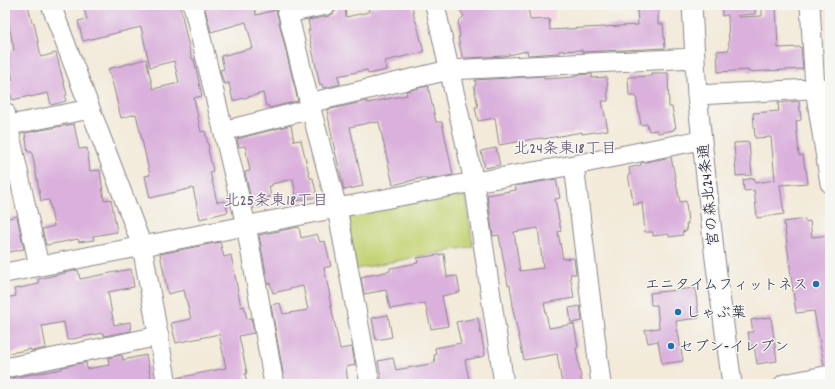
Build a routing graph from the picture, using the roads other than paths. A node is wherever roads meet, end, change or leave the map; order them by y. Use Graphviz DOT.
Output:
graph roads {
  1 [pos="51,5"];
  2 [pos="193,5"];
  3 [pos="326,5"];
  4 [pos="435,5"];
  5 [pos="692,5"];
  6 [pos="810,5"];
  7 [pos="287,9"];
  8 [pos="694,58"];
  9 [pos="449,70"];
  10 [pos="822,89"];
  11 [pos="697,95"];
  12 [pos="310,106"];
  13 [pos="90,109"];
  14 [pos="6,121"];
  15 [pos="223,131"];
  16 [pos="701,140"];
  17 [pos="574,165"];
  18 [pos="474,182"];
  19 [pos="830,183"];
  20 [pos="338,208"];
  21 [pos="246,225"];
  22 [pos="142,246"];
  23 [pos="39,266"];
  24 [pos="5,273"];
  25 [pos="158,336"];
  26 [pos="5,368"];
  27 [pos="830,375"];
  28 [pos="167,384"];
  29 [pos="274,384"];
  30 [pos="370,384"];
  31 [pos="504,384"];
  32 [pos="601,384"];
  33 [pos="732,384"];
  34 [pos="784,384"];
  1 -- 13 [label="street"];
  2 -- 15 [label="street"];
  3 -- 7 [label="street"];
  4 -- 9 [label="street"];
  5 -- 8 [label="street, 宮の森北24条通"];
  6 -- 10 [label="street"];
  7 -- 12 [label="street"];
  8 -- 9 [label="street"];
  8 -- 11 [label="street, 宮の森北24条通"];
  9 -- 12 [label="street"];
  9 -- 18 [label="street"];
  10 -- 11 [label="street"];
  10 -- 19 [label="street"];
  11 -- 16 [label="street, 宮の森北24条通"];
  12 -- 15 [label="street"];
  12 -- 20 [label="street"];
  13 -- 14 [label="street"];
  13 -- 22 [label="street"];
  14 -- 23 [label="street"];
  15 -- 21 [label="street"];
  16 -- 17 [label="street"];
  16 -- 33 [label="street, 宮の森北24条通"];
  17 -- 18 [label="street"];
  17 -- 32 [label="street"];
  18 -- 20 [label="street"];
  18 -- 31 [label="street"];
  20 -- 21 [label="street"];
  20 -- 30 [label="street"];
  21 -- 22 [label="street"];
  21 -- 29 [label="street"];
  22 -- 23 [label="street"];
  22 -- 25 [label="street"];
  23 -- 24 [label="street"];
  25 -- 26 [label="street"];
  25 -- 28 [label="street"];
  27 -- 34 [label="street"];
}
